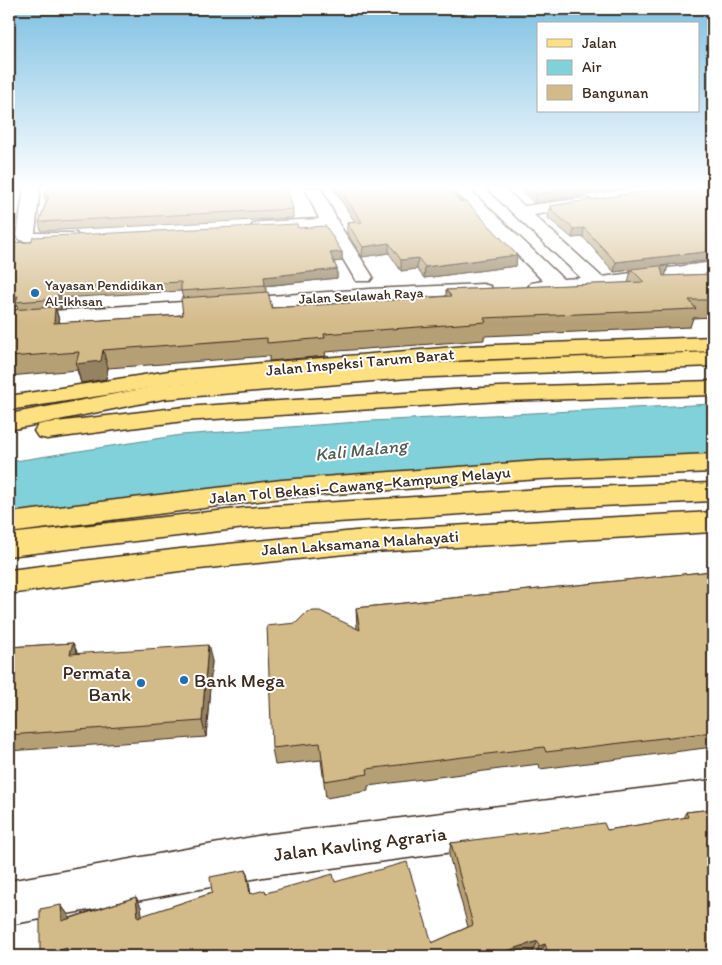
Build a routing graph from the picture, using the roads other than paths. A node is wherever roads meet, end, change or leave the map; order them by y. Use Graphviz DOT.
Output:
graph roads {
  1 [pos="26,233"];
  2 [pos="336,233"];
  3 [pos="505,233"];
  4 [pos="543,233"];
  5 [pos="85,236"];
  6 [pos="713,268"];
  7 [pos="363,278"];
  8 [pos="598,283"];
  9 [pos="559,286"];
  10 [pos="9,320"];
  11 [pos="713,344"];
  12 [pos="713,359"];
  13 [pos="713,388"];
  14 [pos="9,403"];
  15 [pos="9,422"];
  16 [pos="9,436"];
  17 [pos="713,463"];
  18 [pos="713,492"];
  19 [pos="713,522"];
  20 [pos="9,523"];
  21 [pos="9,544"];
  22 [pos="15,579"];
  23 [pos="713,799"];
  24 [pos="9,903"];
  1 -- 5 [label="street"];
  2 -- 7 [label="street"];
  3 -- 9 [label="street"];
  4 -- 8 [label="street"];
  6 -- 8 [label="street, Jalan Seulawah Raya"];
  8 -- 9 [label="street, Jalan Seulawah Raya"];
  9 -- 10 [label="street, Jalan Seulawah Raya"];
  11 -- 14 [label="main road, Jalan Inspeksi Tarum Barat"];
  12 -- 15 [label="main road"];
  13 -- 16 [label="main road"];
  17 -- 20 [label="main road, Jalan Tol Bekasi–Cawang–Kampung Melayu"];
  18 -- 21 [label="main road"];
  19 -- 22 [label="main road, Jalan Laksamana Malahayati"];
  23 -- 24 [label="street, Jalan Kavling Agraria"];
}
